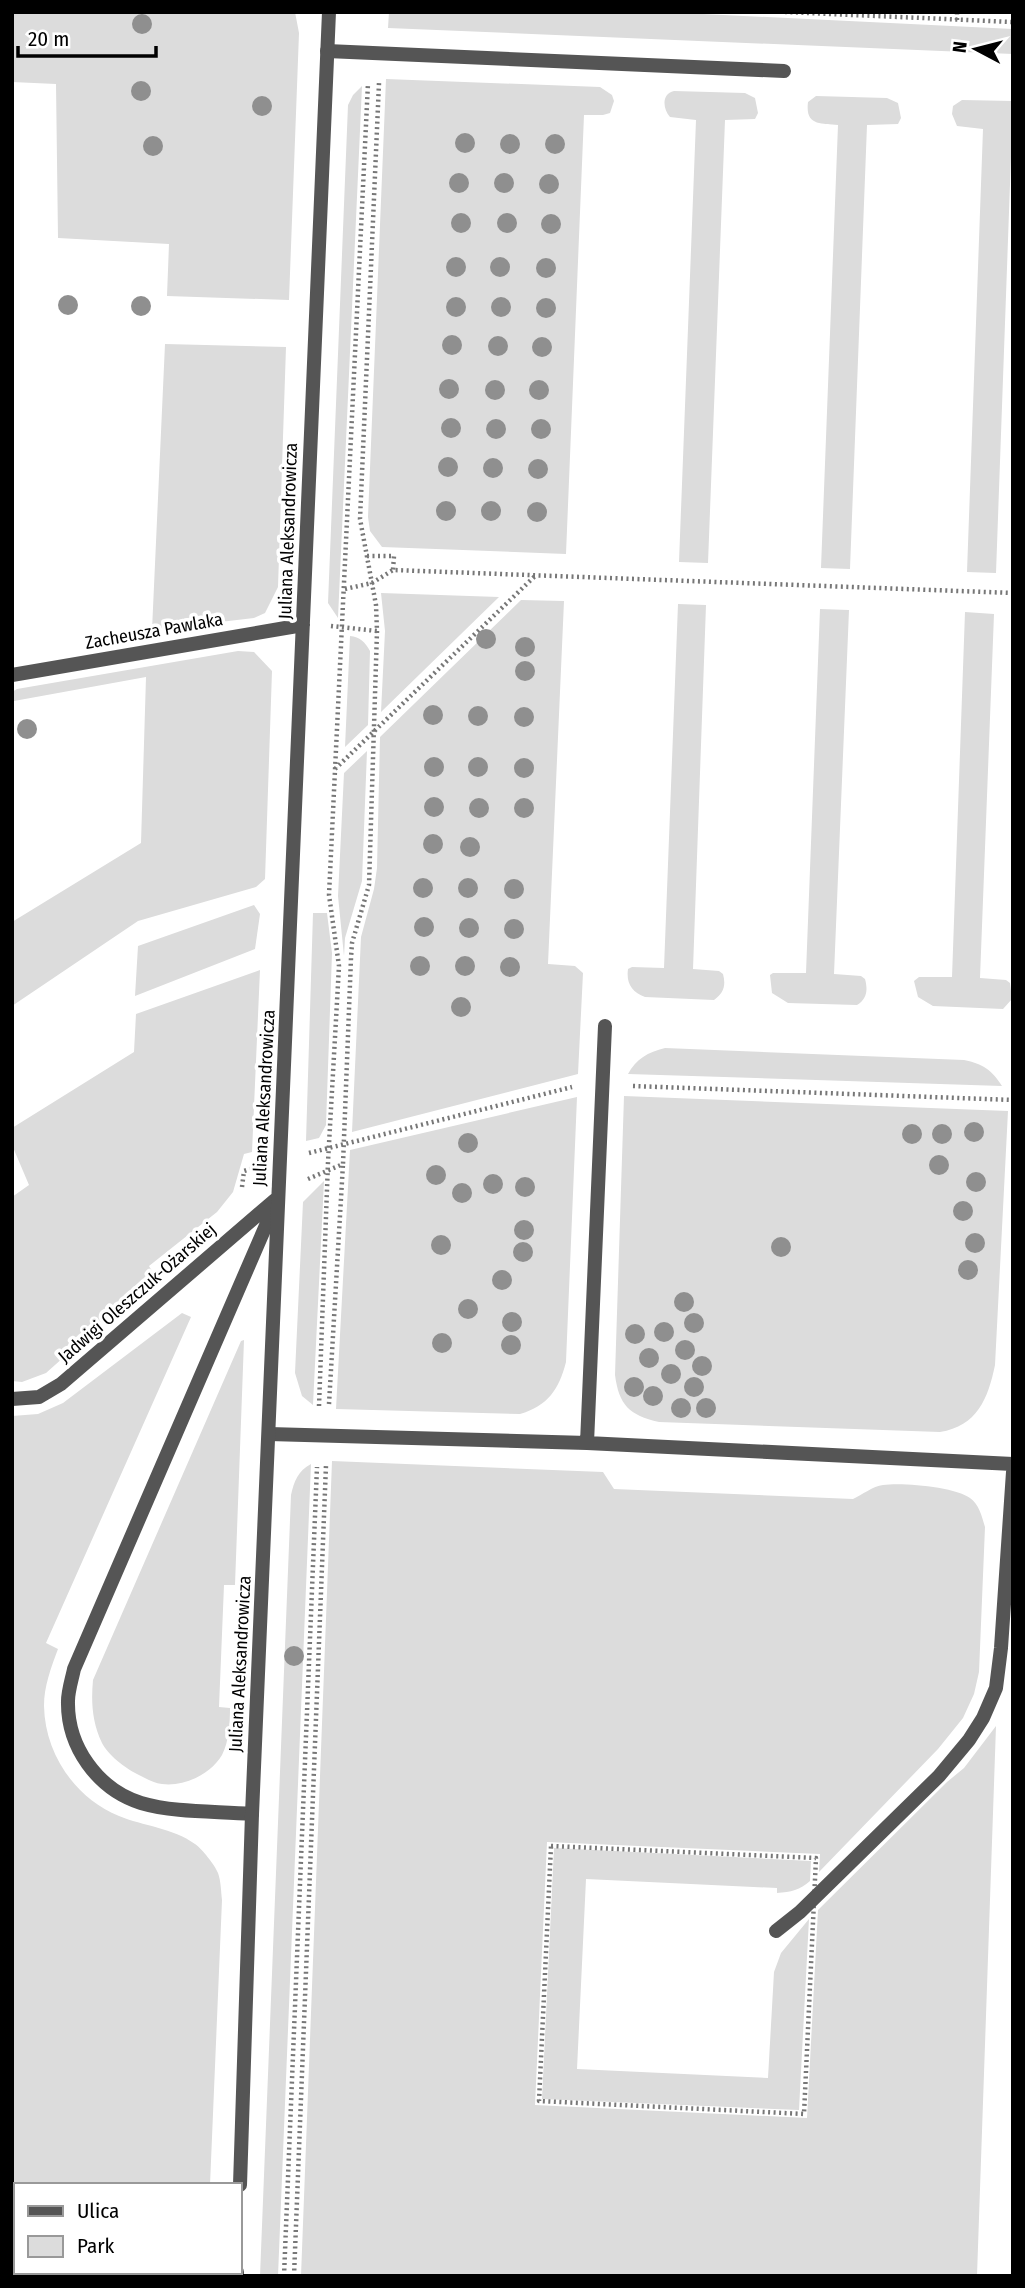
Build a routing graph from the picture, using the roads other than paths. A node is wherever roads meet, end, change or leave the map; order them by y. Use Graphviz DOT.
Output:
graph roads {
  1 [pos="329,12"];
  2 [pos="327,51"];
  3 [pos="784,71"];
  4 [pos="303,625"];
  5 [pos="12,675"];
  6 [pos="605,1026"];
  7 [pos="279,1190"];
  8 [pos="12,1399"];
  9 [pos="269,1433"];
  10 [pos="587,1443"];
  11 [pos="1013,1464"];
  12 [pos="1013,1472"];
  13 [pos="252,1814"];
  14 [pos="776,1931"];
  15 [pos="240,2183"];
  1 -- 2 [label="street, Juliana Aleksandrowicza"];
  2 -- 3 [label="street"];
  2 -- 4 [label="street, Juliana Aleksandrowicza"];
  4 -- 5 [label="street, Zacheusza Pawlaka"];
  4 -- 7 [label="street, Juliana Aleksandrowicza"];
  6 -- 10 [label="street"];
  7 -- 8 [label="street, Jadwigi Oleszczuk-Ożarskiej"];
  7 -- 9 [label="street, Juliana Aleksandrowicza"];
  7 -- 13 [label="street"];
  9 -- 10 [label="street"];
  9 -- 13 [label="street, Juliana Aleksandrowicza"];
  10 -- 11 [label="street"];
  12 -- 14 [label="street"];
  13 -- 15 [label="street, Juliana Aleksandrowicza"];
}
